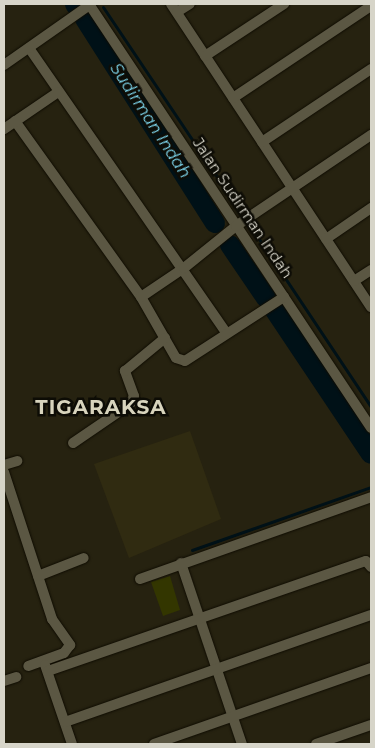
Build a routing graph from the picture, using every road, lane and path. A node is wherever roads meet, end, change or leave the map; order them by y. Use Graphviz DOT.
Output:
graph roads {
  1 [pos="90,4"];
  2 [pos="190,4"];
  3 [pos="284,4"];
  4 [pos="371,6"];
  5 [pos="174,8"];
  6 [pos="29,48"];
  7 [pos="206,56"];
  8 [pos="4,65"];
  9 [pos="371,69"];
  10 [pos="58,92"];
  11 [pos="233,98"];
  12 [pos="15,121"];
  13 [pos="4,129"];
  14 [pos="371,135"];
  15 [pos="262,142"];
  16 [pos="293,188"];
  17 [pos="371,208"];
  18 [pos="236,226"];
  19 [pos="326,239"];
  20 [pos="184,268"];
  21 [pos="371,270"];
  22 [pos="354,281"];
  23 [pos="140,297"];
  24 [pos="284,297"];
  25 [pos="371,307"];
  26 [pos="226,332"];
  27 [pos="165,338"];
  28 [pos="371,428"];
  29 [pos="73,443"];
  30 [pos="16,461"];
  31 [pos="4,465"];
  32 [pos="4,472"];
  33 [pos="371,497"];
  34 [pos="84,558"];
  35 [pos="181,563"];
  36 [pos="371,567"];
  37 [pos="38,576"];
  38 [pos="140,579"];
  39 [pos="371,615"];
  40 [pos="200,618"];
  41 [pos="44,661"];
  42 [pos="28,666"];
  43 [pos="371,668"];
  44 [pos="217,669"];
  45 [pos="48,671"];
  46 [pos="16,677"];
  47 [pos="4,681"];
  48 [pos="233,716"];
  49 [pos="65,722"];
  50 [pos="371,725"];
  51 [pos="72,744"];
  52 [pos="154,744"];
  53 [pos="242,744"];
  54 [pos="316,744"];
  1 -- 6 [label="street"];
  1 -- 18 [label="street, Jalan Sudirman Indah"];
  2 -- 5 [label="street"];
  3 -- 7 [label="street"];
  4 -- 11 [label="street"];
  5 -- 7 [label="street"];
  6 -- 8 [label="street"];
  6 -- 10 [label="street"];
  7 -- 11 [label="street"];
  9 -- 15 [label="street"];
  10 -- 12 [label="street"];
  10 -- 20 [label="street"];
  11 -- 15 [label="street"];
  12 -- 13 [label="street"];
  12 -- 23 [label="street"];
  14 -- 16 [label="street"];
  15 -- 16 [label="street"];
  16 -- 18 [label="street"];
  16 -- 19 [label="street"];
  17 -- 19 [label="street"];
  18 -- 20 [label="street"];
  18 -- 24 [label="street, Jalan Sudirman Indah"];
  19 -- 22 [label="street"];
  20 -- 23 [label="street"];
  20 -- 26 [label="street"];
  21 -- 22 [label="street"];
  22 -- 25 [label="street"];
  23 -- 27 [label="street"];
  24 -- 26 [label="street"];
  24 -- 28 [label="street, Jalan Sudirman Indah"];
  26 -- 27 [label="street"];
  27 -- 29 [label="street"];
  30 -- 31 [label="street"];
  32 -- 37 [label="street"];
  33 -- 35 [label="street"];
  34 -- 37 [label="street"];
  35 -- 38 [label="street"];
  35 -- 40 [label="street"];
  36 -- 40 [label="street"];
  37 -- 41 [label="street"];
  39 -- 44 [label="street"];
  40 -- 44 [label="street"];
  40 -- 45 [label="street"];
  41 -- 42 [label="street"];
  41 -- 45 [label="street"];
  43 -- 48 [label="street"];
  44 -- 48 [label="street"];
  44 -- 49 [label="street"];
  45 -- 49 [label="street"];
  46 -- 47 [label="street"];
  48 -- 52 [label="street"];
  48 -- 53 [label="street"];
  49 -- 51 [label="street"];
  50 -- 54 [label="street"];
}
